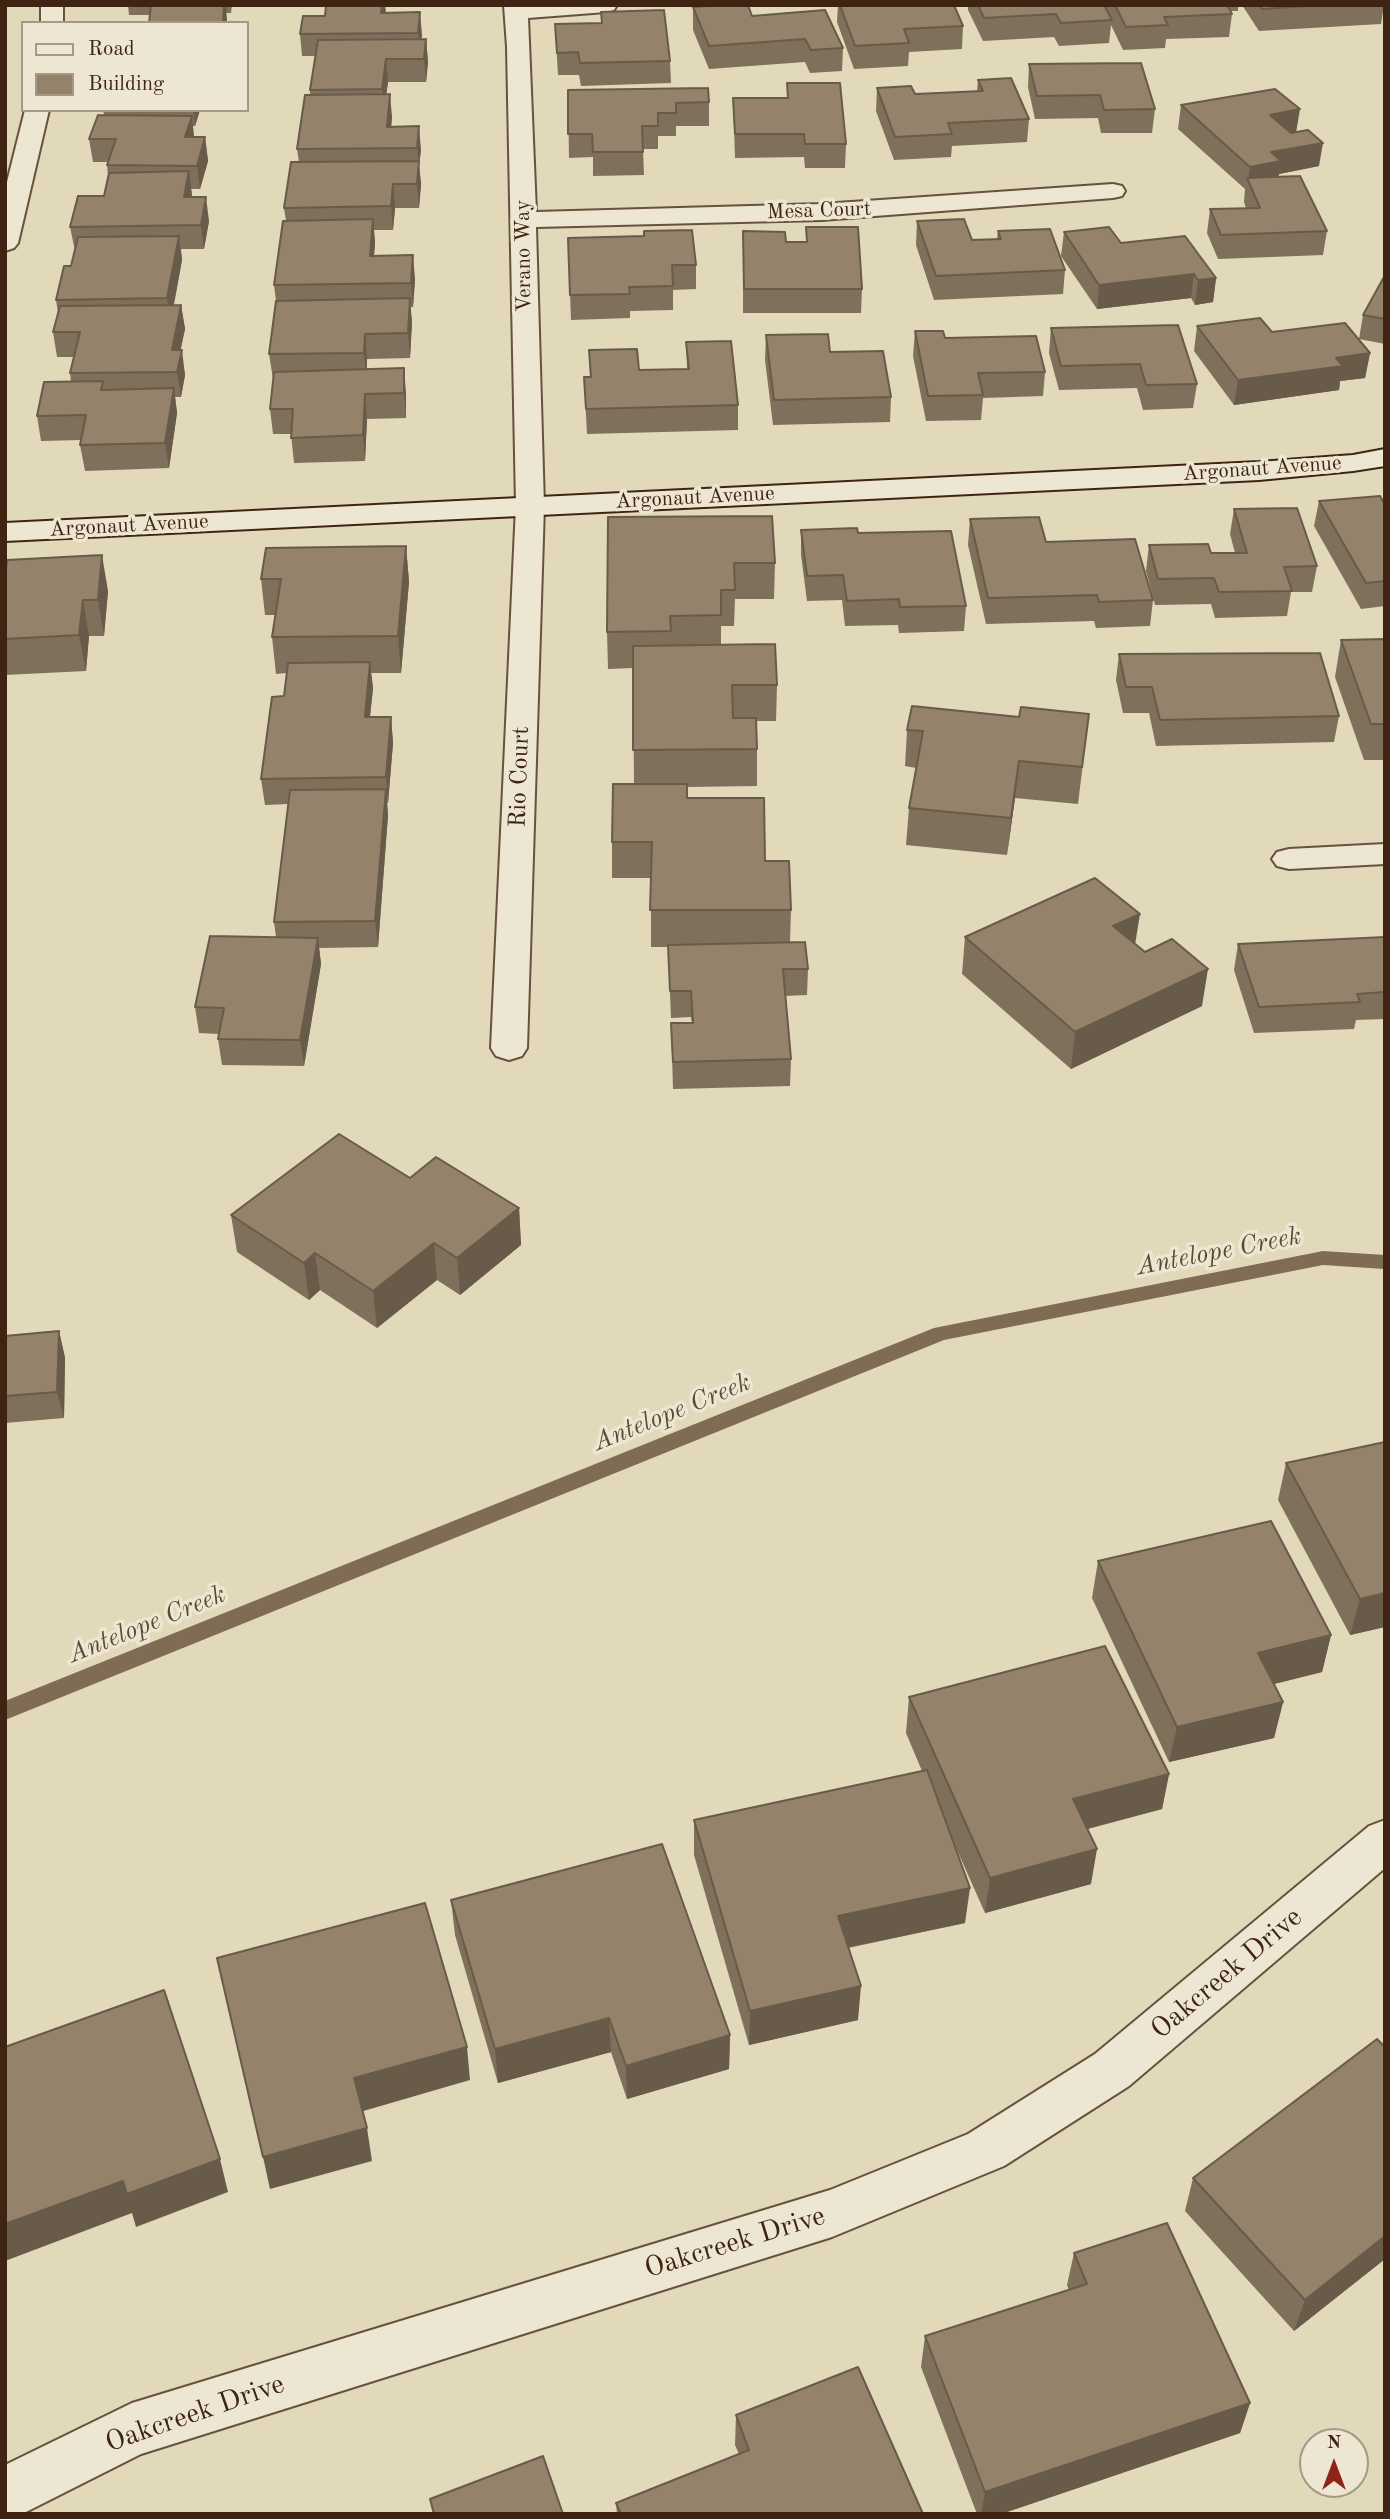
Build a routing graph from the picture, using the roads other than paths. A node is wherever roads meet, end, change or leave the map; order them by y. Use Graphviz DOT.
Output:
graph roads {
  1 [pos="606,5"];
  2 [pos="516,8"];
  3 [pos="37,112"];
  4 [pos="1113,191"];
  5 [pos="523,220"];
  6 [pos="5,243"];
  7 [pos="1385,457"];
  8 [pos="530,506"];
  9 [pos="5,532"];
  10 [pos="1385,853"];
  11 [pos="1289,859"];
  12 [pos="509,1048"];
  13 [pos="1385,1840"];
  14 [pos="5,2494"];
  1 -- 2 [label="street"];
  2 -- 5 [label="street, Verano Way"];
  3 -- 6 [label="street"];
  4 -- 5 [label="street, Mesa Court"];
  5 -- 8 [label="street, Verano Way"];
  7 -- 8 [label="street, Argonaut Avenue"];
  8 -- 9 [label="street, Argonaut Avenue"];
  8 -- 12 [label="street, Rio Court"];
  10 -- 11 [label="street"];
  13 -- 14 [label="street, Oakcreek Drive"];
}
